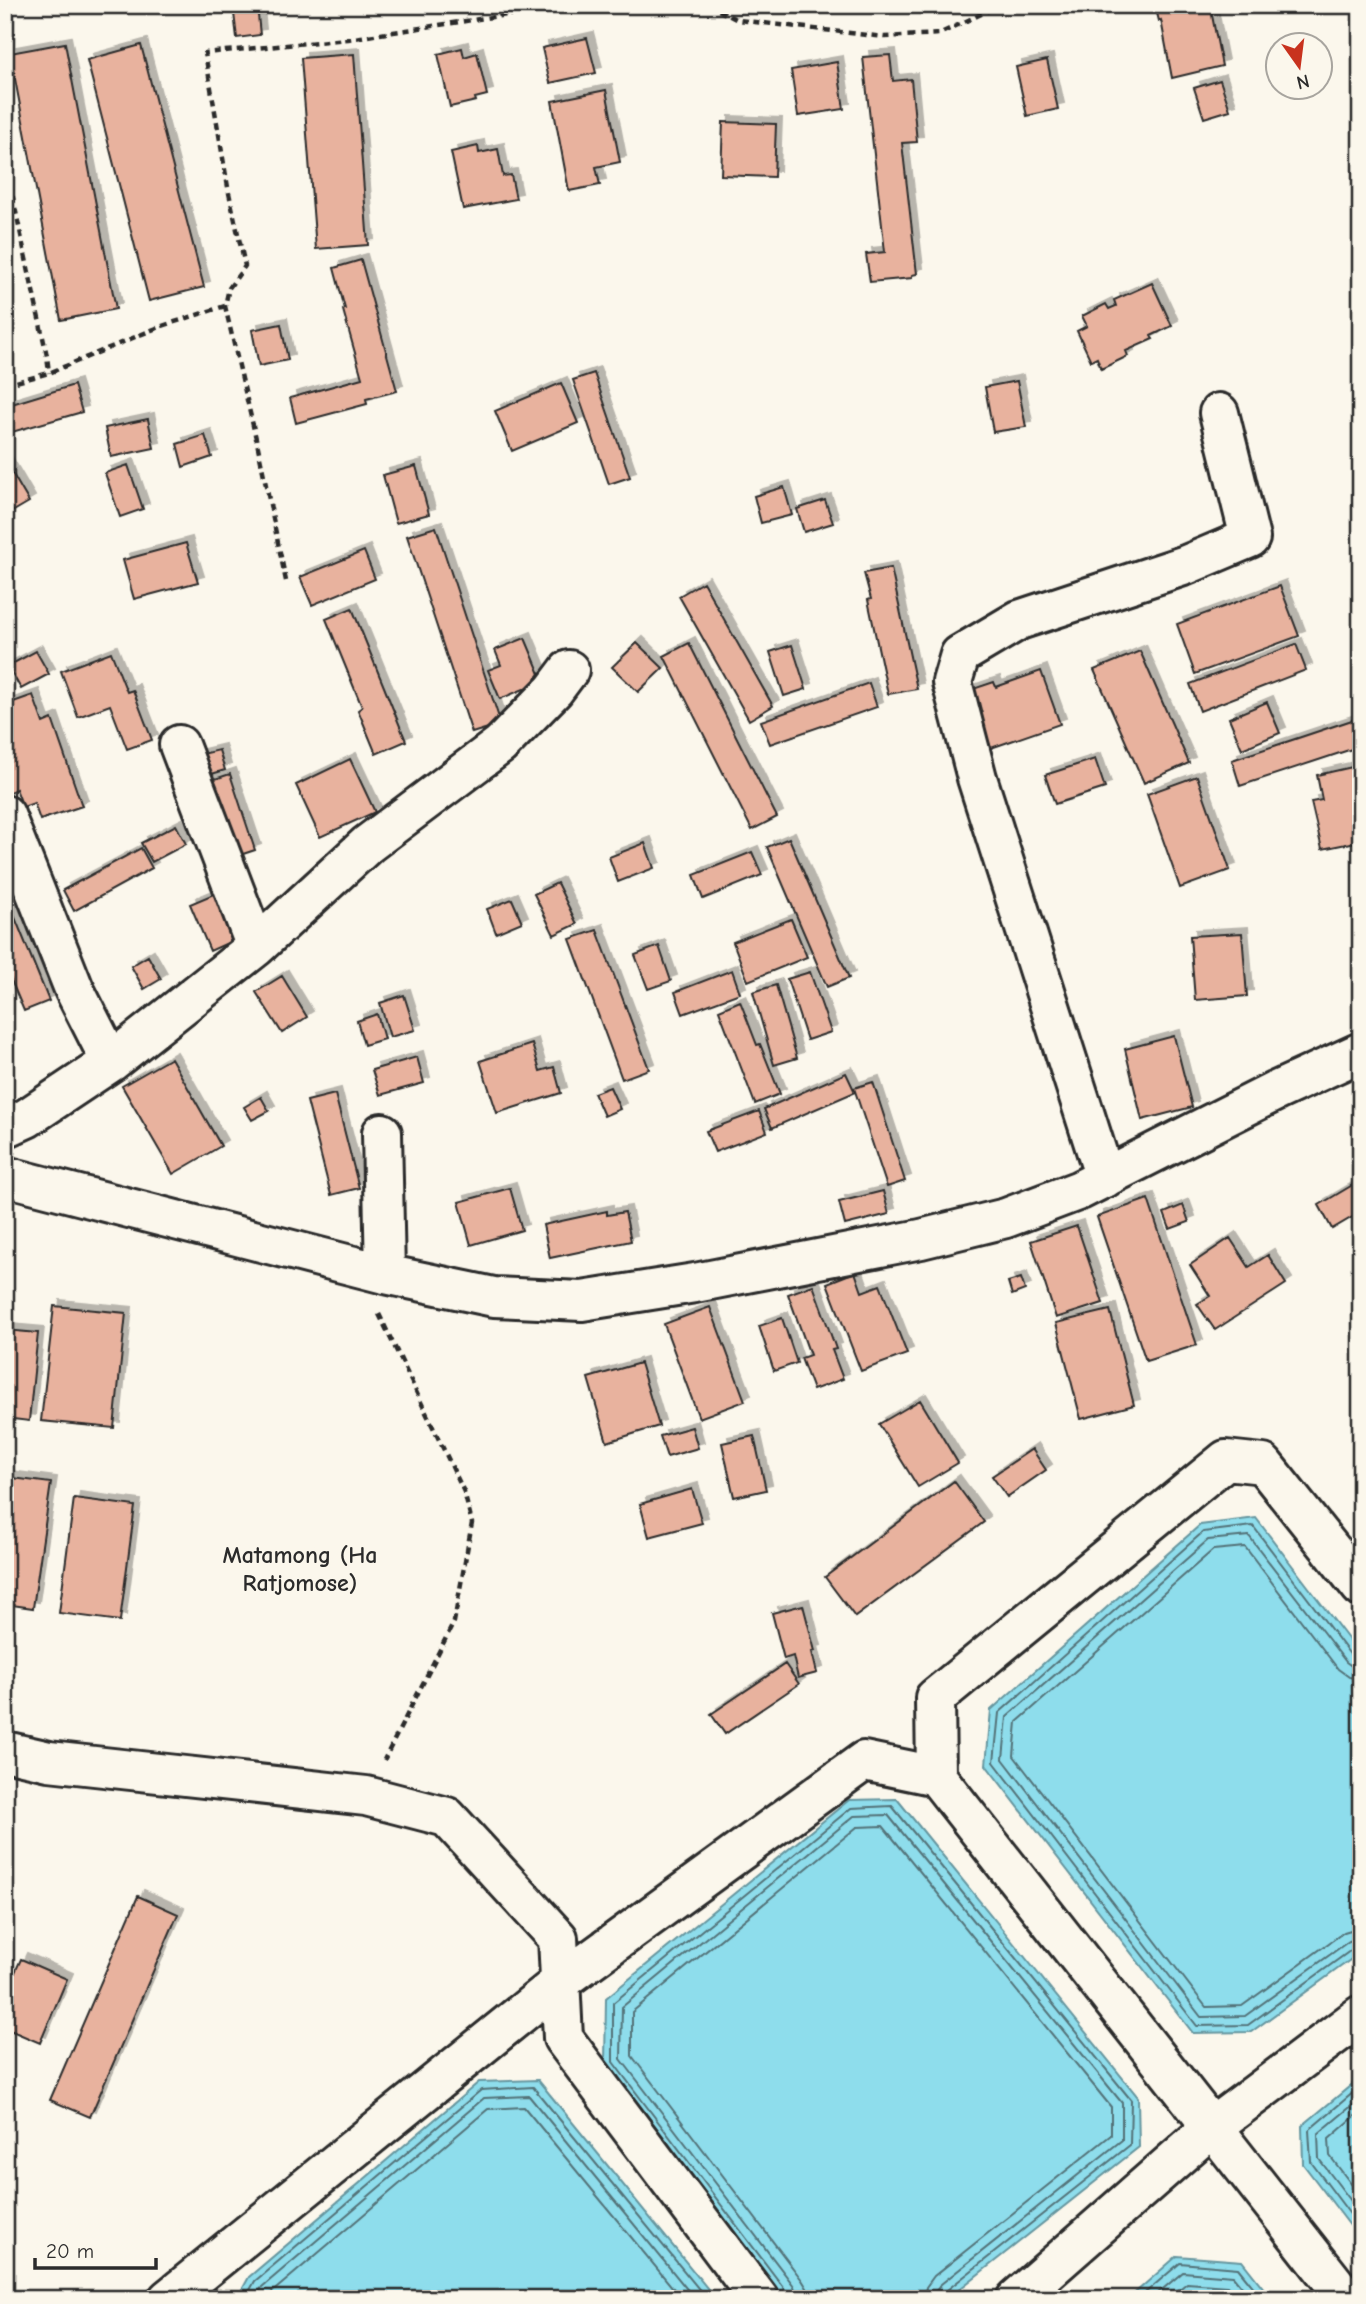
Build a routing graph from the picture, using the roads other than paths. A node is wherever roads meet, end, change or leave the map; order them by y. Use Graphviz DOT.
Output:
graph roads {
  1 [pos="1219,413"];
  2 [pos="569,670"];
  3 [pos="179,744"];
  4 [pos="5,815"];
  5 [pos="256,947"];
  6 [pos="1361,1052"];
  7 [pos="111,1062"];
  8 [pos="5,1128"];
  9 [pos="382,1133"];
  10 [pos="5,1176"];
  11 [pos="1105,1178"];
  12 [pos="371,1270"];
  13 [pos="1361,1587"];
  14 [pos="5,1751"];
  15 [pos="936,1776"];
  16 [pos="559,1983"];
  17 [pos="1361,2015"];
  18 [pos="1212,2127"];
  19 [pos="168,2299"];
  20 [pos="759,2299"];
  21 [pos="1016,2299"];
  22 [pos="1346,2299"];
  1 -- 11 [label="street"];
  2 -- 5 [label="street"];
  3 -- 5 [label="street"];
  4 -- 7 [label="street"];
  5 -- 7 [label="street"];
  6 -- 11 [label="street"];
  7 -- 8 [label="street"];
  9 -- 12 [label="street"];
  10 -- 12 [label="street"];
  11 -- 12 [label="street"];
  13 -- 15 [label="street"];
  14 -- 16 [label="street"];
  15 -- 16 [label="street"];
  15 -- 18 [label="street"];
  16 -- 19 [label="street"];
  16 -- 20 [label="street"];
  17 -- 18 [label="street"];
  18 -- 21 [label="street"];
  18 -- 22 [label="street"];
}
